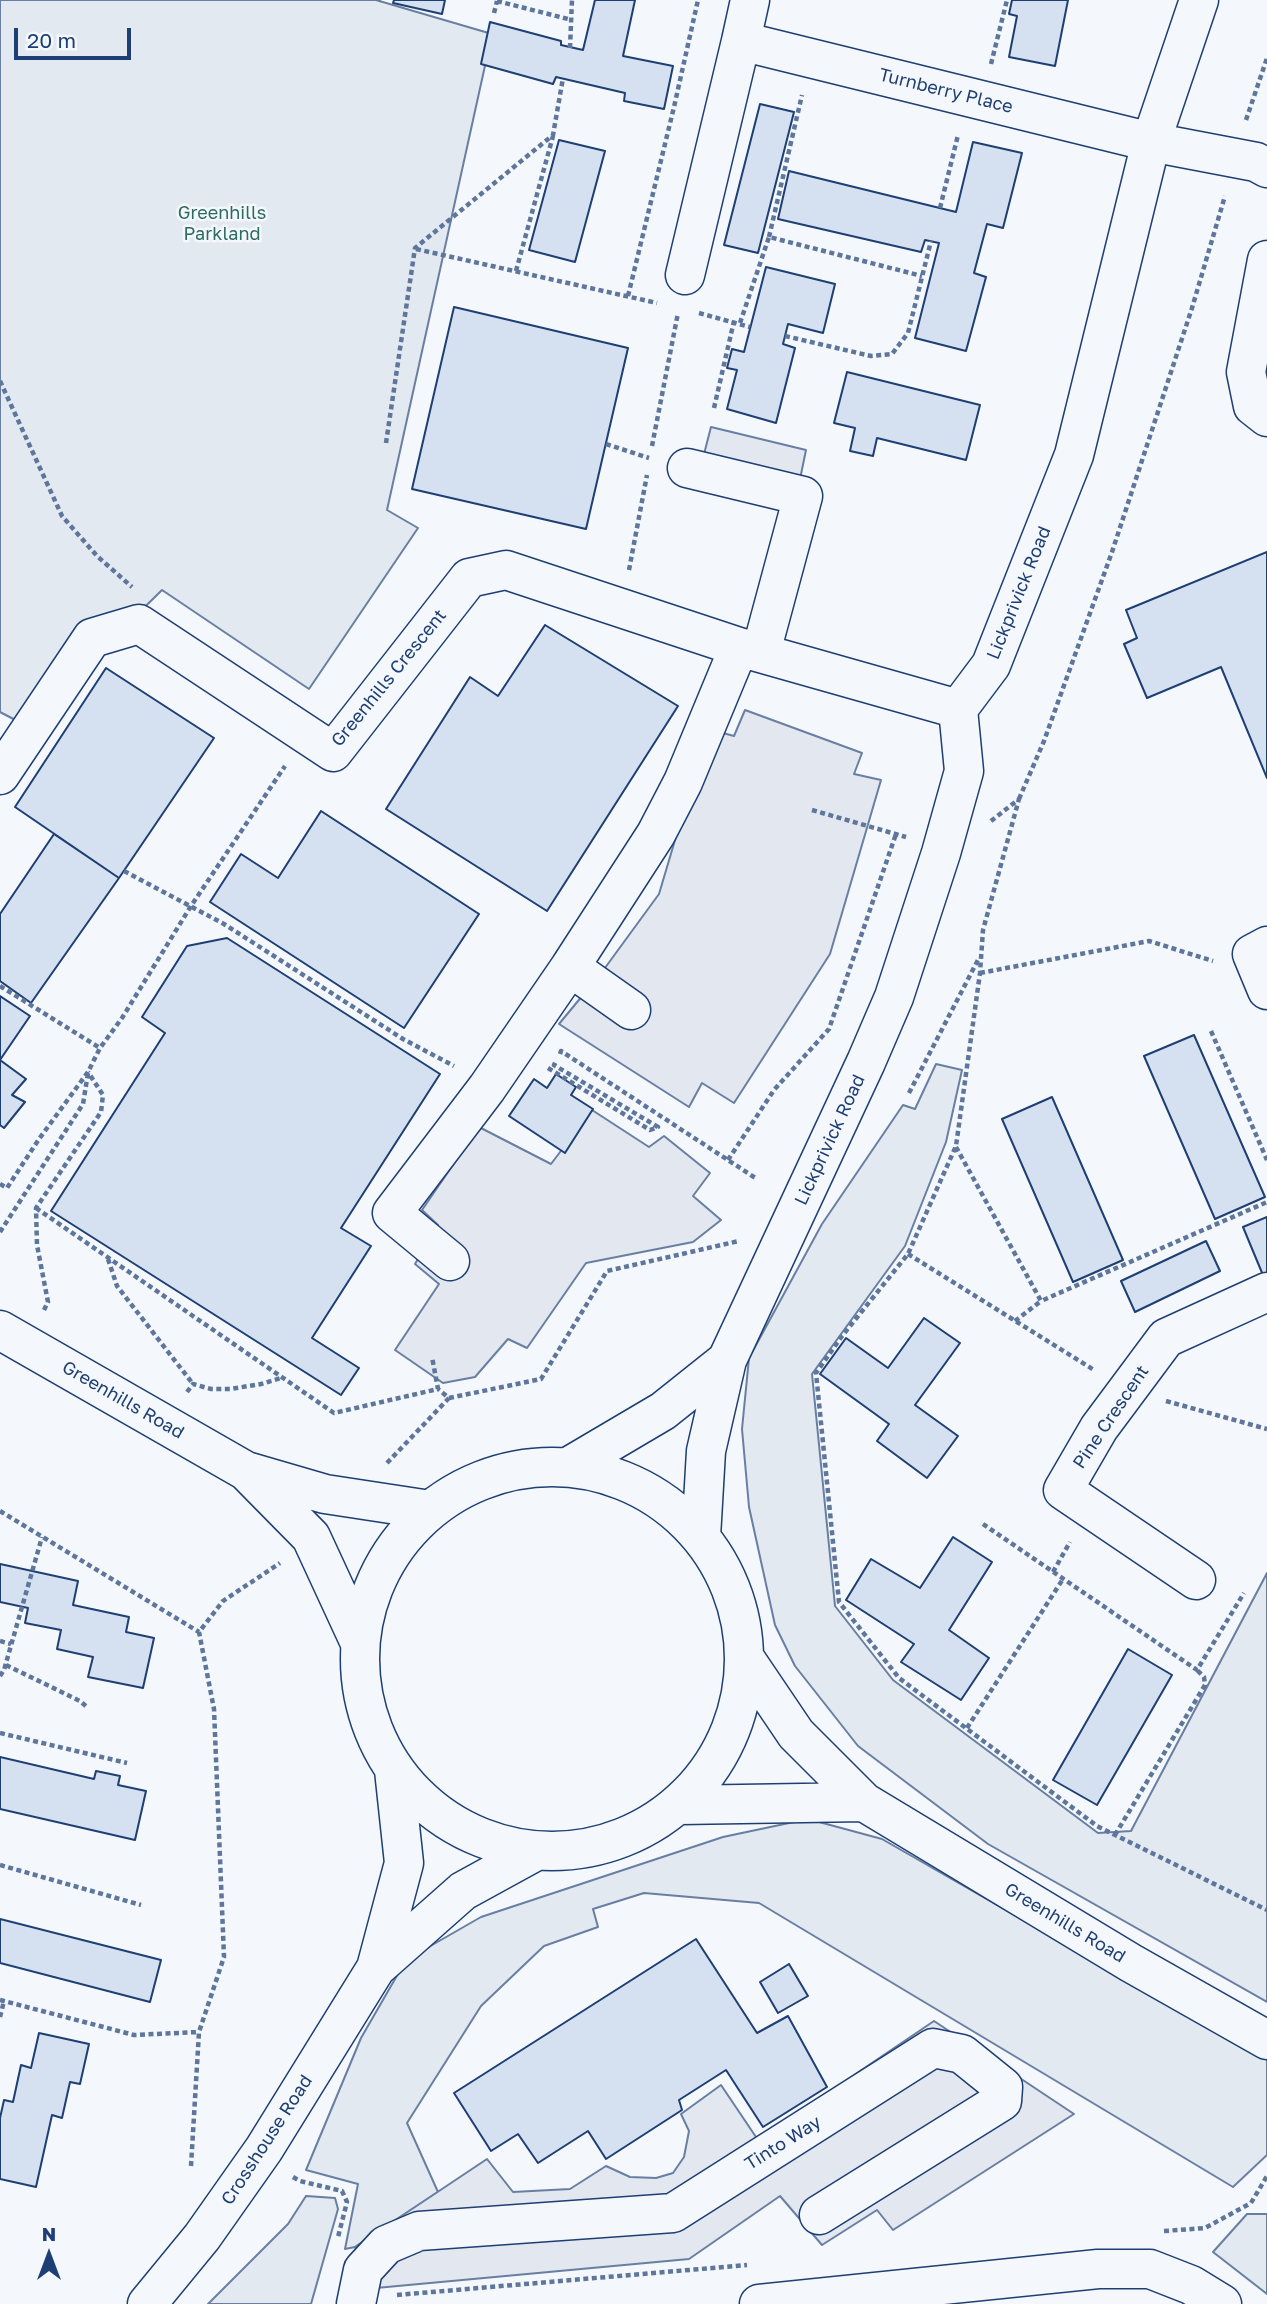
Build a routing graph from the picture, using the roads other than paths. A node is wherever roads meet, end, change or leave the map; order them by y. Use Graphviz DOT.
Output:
graph roads {
  1 [pos="750,0"];
  2 [pos="1199,0"];
  3 [pos="741,41"];
  4 [pos="1151,142"];
  5 [pos="1267,168"];
  6 [pos="1267,260"];
  7 [pos="682,292"];
  8 [pos="1267,417"];
  9 [pos="687,467"];
  10 [pos="750,649"];
  11 [pos="958,709"];
  12 [pos="0,775"];
  13 [pos="570,967"];
  14 [pos="631,1010"];
  15 [pos="450,1262"];
  16 [pos="1267,1292"];
  17 [pos="0,1330"];
  18 [pos="727,1360"];
  19 [pos="568,1467"];
  20 [pos="246,1471"];
  21 [pos="430,1510"];
  22 [pos="701,1536"];
  23 [pos="1196,1580"];
  24 [pos="360,1643"];
  25 [pos="746,1660"];
  26 [pos="394,1770"];
  27 [pos="864,1802"];
  28 [pos="680,1804"];
  29 [pos="537,1852"];
  30 [pos="376,1968"];
  31 [pos="1267,2040"];
  32 [pos="819,2215"];
  33 [pos="1172,2291"];
  34 [pos="147,2304"];
  35 [pos="356,2304"];
  36 [pos="759,2304"];
  37 [pos="1222,2304"];
  1 -- 3 [label="street"];
  2 -- 4 [label="street, Lickprivick Road"];
  3 -- 4 [label="street, Turnberry Place"];
  3 -- 7 [label="street"];
  4 -- 5 [label="street, Turnberry Place"];
  4 -- 11 [label="street, Lickprivick Road"];
  6 -- 8 [label="street"];
  9 -- 10 [label="street"];
  10 -- 11 [label="street, Greenhills Crescent"];
  10 -- 12 [label="street, Greenhills Crescent"];
  10 -- 13 [label="street"];
  11 -- 18 [label="street, Lickprivick Road"];
  13 -- 14 [label="street"];
  13 -- 15 [label="street"];
  16 -- 23 [label="street, Pine Crescent"];
  17 -- 20 [label="street, Greenhills Road"];
  18 -- 19 [label="street, Lickprivick Road"];
  18 -- 22 [label="street, Lickprivick Road"];
  19 -- 21 [label="street"];
  19 -- 22 [label="street"];
  20 -- 21 [label="street, Greenhills Road"];
  20 -- 24 [label="street, Greenhills Road"];
  21 -- 24 [label="street"];
  22 -- 25 [label="street"];
  24 -- 26 [label="street"];
  25 -- 27 [label="street, Greenhills Road"];
  25 -- 28 [label="street"];
  26 -- 29 [label="street"];
  26 -- 30 [label="street, Crosshouse Road"];
  27 -- 28 [label="street"];
  27 -- 31 [label="street, Greenhills Road"];
  28 -- 29 [label="street"];
  29 -- 30 [label="street, Crosshouse Road"];
  30 -- 34 [label="street, Crosshouse Road"];
  32 -- 35 [label="street, Tinto Way"];
  33 -- 36 [label="street"];
  33 -- 37 [label="street"];
}
